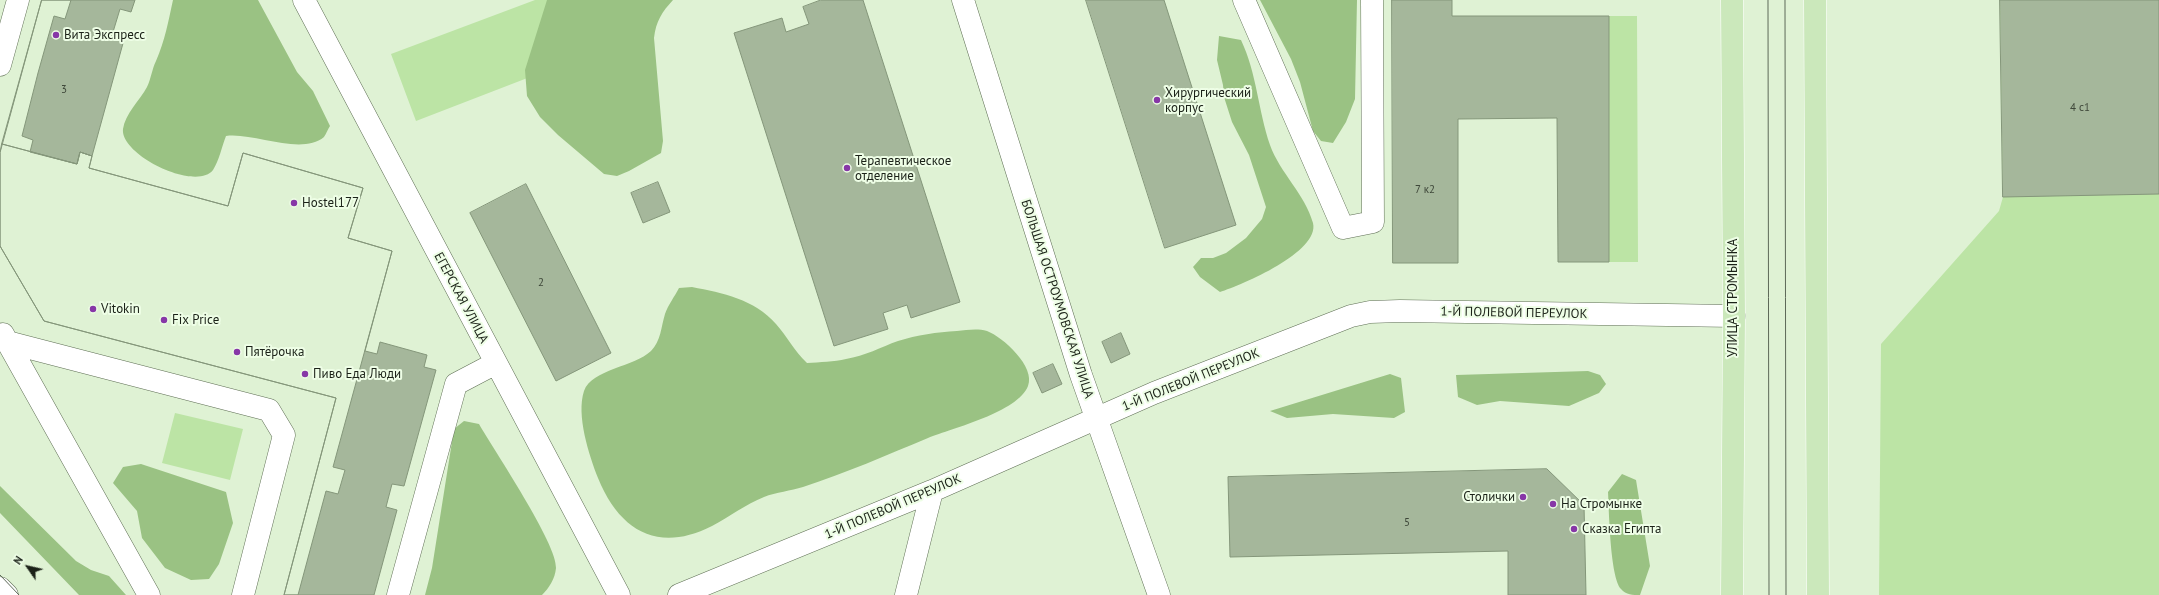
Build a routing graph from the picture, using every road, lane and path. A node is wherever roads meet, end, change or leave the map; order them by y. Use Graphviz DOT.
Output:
graph roads {
  1 [pos="18,0"];
  2 [pos="304,0"];
  3 [pos="963,0"];
  4 [pos="1244,0"];
  5 [pos="1372,0"];
  6 [pos="1732,0"];
  7 [pos="1815,0"];
  8 [pos="0,65"];
  9 [pos="1734,316"];
  10 [pos="3,335"];
  11 [pos="496,363"];
  12 [pos="1096,420"];
  13 [pos="932,491"];
  14 [pos="0,588"];
  15 [pos="7,595"];
  16 [pos="149,595"];
  17 [pos="244,595"];
  18 [pos="398,595"];
  19 [pos="619,595"];
  20 [pos="679,595"];
  21 [pos="906,595"];
  22 [pos="1159,595"];
  23 [pos="1732,595"];
  24 [pos="1818,595"];
  1 -- 8 [label="street"];
  2 -- 11 [label="street, ЕГЕРСКАЯ УЛИЦА"];
  3 -- 12 [label="street, БОЛЬШАЯ ОСТРОУМОВСКАЯ УЛИЦА"];
  4 -- 5 [label="street"];
  6 -- 9 [label="main road, УЛИЦА СТРОМЫНКА"];
  7 -- 24 [label="main road"];
  9 -- 12 [label="street, 1-Й ПОЛЕВОЙ ПЕРЕУЛОК"];
  9 -- 23 [label="main road, УЛИЦА СТРОМЫНКА"];
  10 -- 16 [label="street"];
  10 -- 17 [label="street"];
  11 -- 18 [label="street"];
  11 -- 19 [label="street, ЕГЕРСКАЯ УЛИЦА"];
  12 -- 13 [label="street, 1-Й ПОЛЕВОЙ ПЕРЕУЛОК"];
  12 -- 22 [label="street, БОЛЬШАЯ ОСТРОУМОВСКАЯ УЛИЦА"];
  13 -- 20 [label="street, 1-Й ПОЛЕВОЙ ПЕРЕУЛОК"];
  13 -- 21 [label="street"];
  14 -- 15 [label="street"];
}
